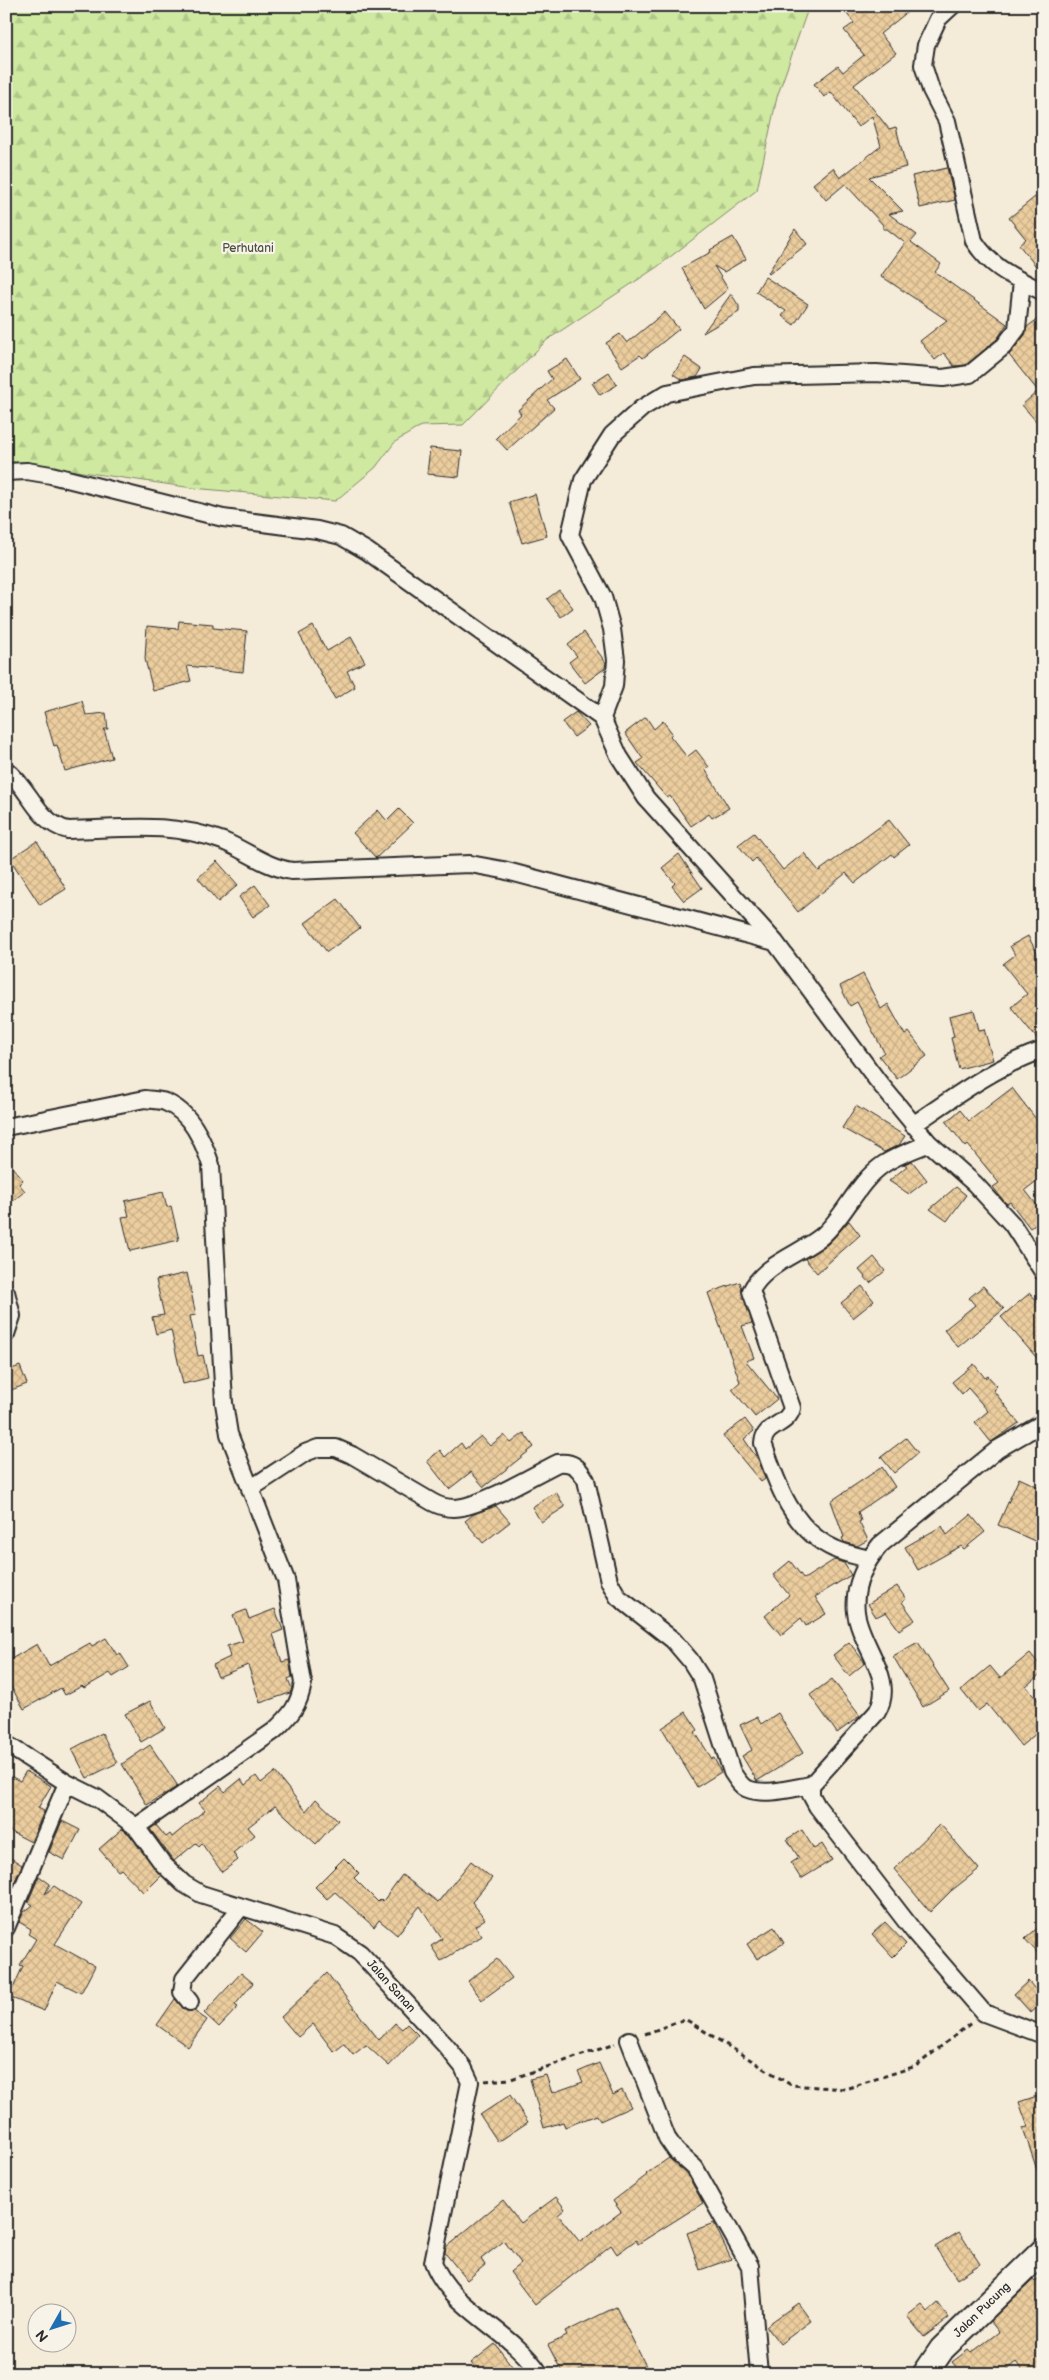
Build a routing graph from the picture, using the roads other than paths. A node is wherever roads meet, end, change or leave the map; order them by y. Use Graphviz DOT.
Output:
graph roads {
  1 [pos="952,6"];
  2 [pos="1022,281"];
  3 [pos="1043,292"];
  4 [pos="6,472"];
  5 [pos="602,718"];
  6 [pos="6,770"];
  7 [pos="775,942"];
  8 [pos="1043,1050"];
  9 [pos="913,1125"];
  10 [pos="6,1126"];
  11 [pos="929,1143"];
  12 [pos="1043,1272"];
  13 [pos="6,1292"];
  14 [pos="6,1334"];
  15 [pos="1043,1423"];
  16 [pos="250,1489"];
  17 [pos="869,1559"];
  18 [pos="6,1744"];
  19 [pos="67,1783"];
  20 [pos="811,1785"];
  21 [pos="136,1827"];
  22 [pos="242,1907"];
  23 [pos="6,1928"];
  24 [pos="190,2002"];
  25 [pos="1043,2035"];
  26 [pos="629,2040"];
  27 [pos="1043,2251"];
  28 [pos="540,2374"];
  29 [pos="759,2374"];
  30 [pos="925,2374"];
  1 -- 2 [label="street"];
  2 -- 3 [label="street"];
  2 -- 5 [label="street"];
  4 -- 5 [label="street"];
  5 -- 7 [label="street"];
  6 -- 7 [label="street"];
  7 -- 9 [label="street"];
  8 -- 9 [label="street"];
  9 -- 11 [label="street"];
  10 -- 16 [label="street"];
  11 -- 12 [label="street"];
  11 -- 17 [label="street"];
  13 -- 14 [label="street"];
  15 -- 17 [label="street"];
  16 -- 20 [label="street"];
  16 -- 21 [label="street"];
  17 -- 20 [label="street"];
  18 -- 19 [label="street, Jalan Sanan"];
  19 -- 21 [label="street, Jalan Sanan"];
  19 -- 23 [label="street"];
  20 -- 25 [label="street"];
  21 -- 22 [label="street, Jalan Sanan"];
  22 -- 24 [label="street"];
  22 -- 28 [label="street, Jalan Sanan"];
  26 -- 29 [label="street"];
  27 -- 30 [label="main road, Jalan Pucung"];
}
